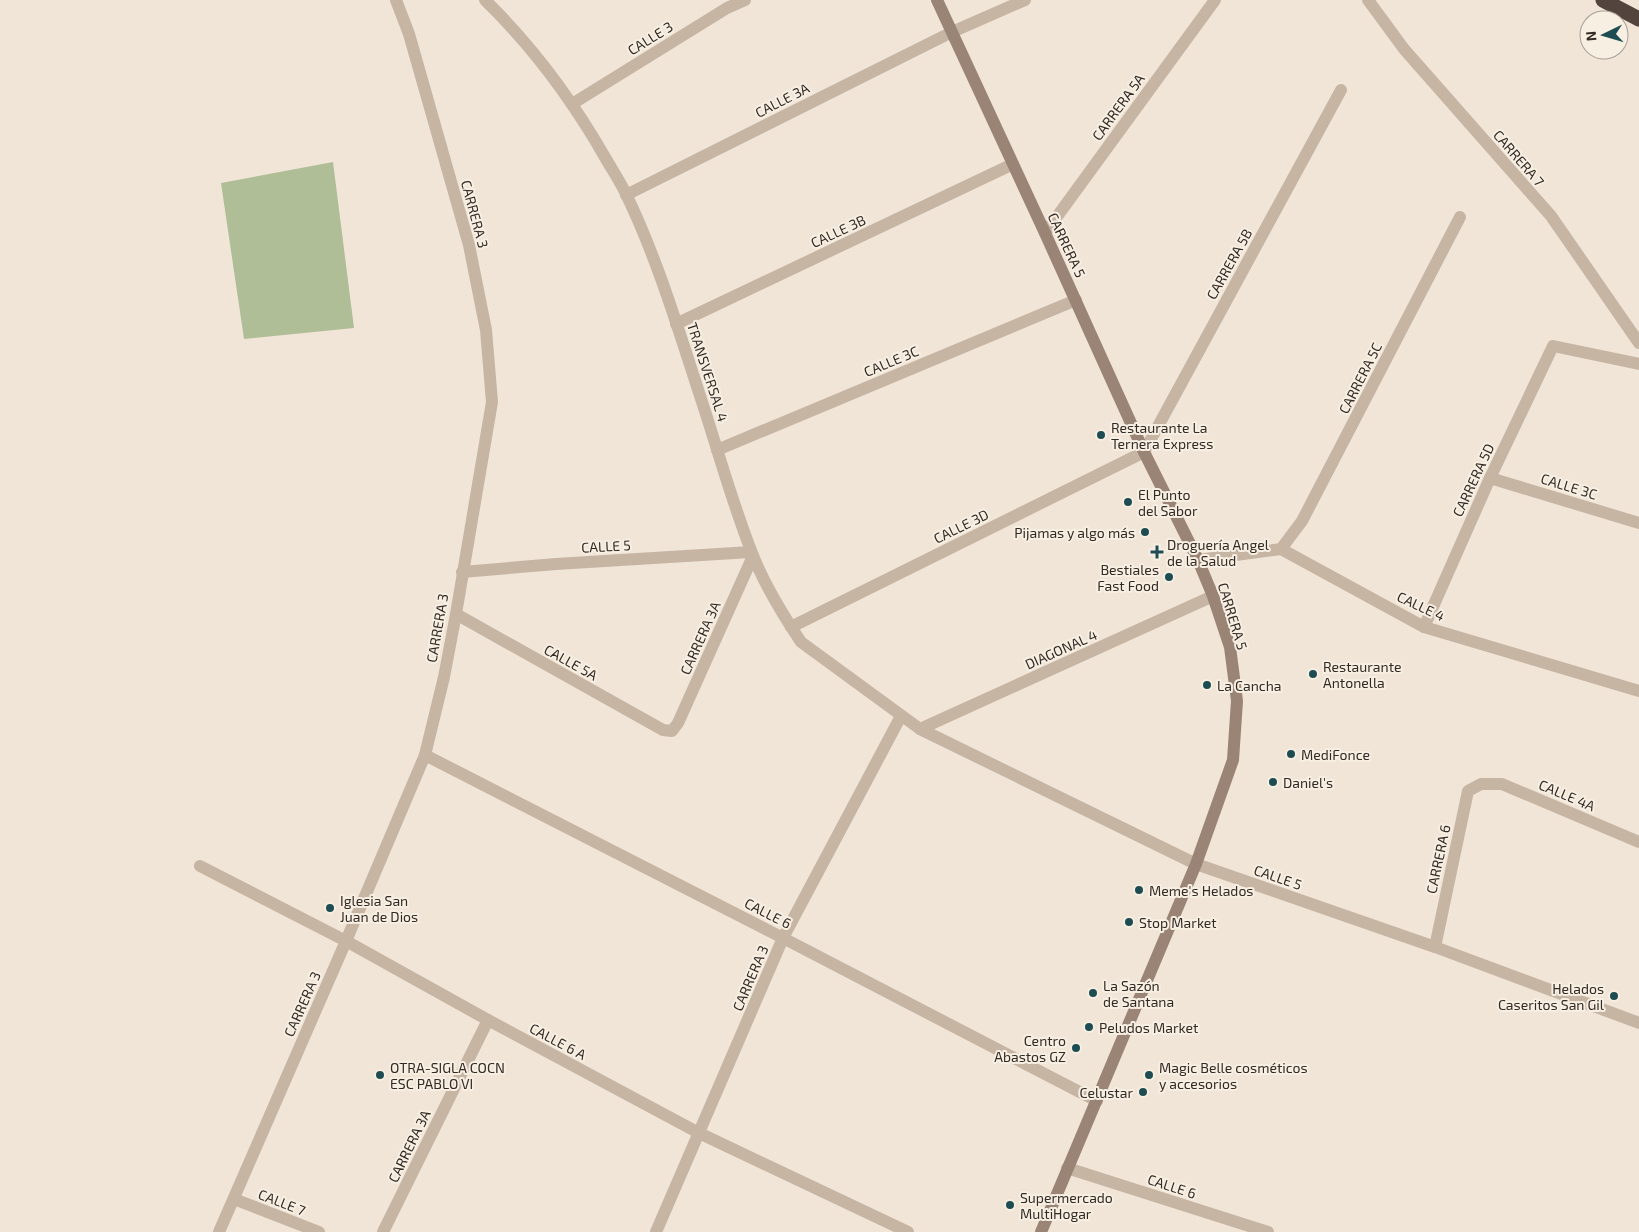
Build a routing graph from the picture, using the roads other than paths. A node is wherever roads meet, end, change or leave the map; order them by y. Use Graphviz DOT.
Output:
graph roads {
  1 [pos="396,0"];
  2 [pos="485,0"];
  3 [pos="745,0"];
  4 [pos="937,0"];
  5 [pos="1025,0"];
  6 [pos="1215,0"];
  7 [pos="1368,0"];
  8 [pos="1603,0"];
  9 [pos="724,4"];
  10 [pos="1639,19"];
  11 [pos="952,32"];
  12 [pos="1341,90"];
  13 [pos="572,104"];
  14 [pos="1013,164"];
  15 [pos="626,195"];
  16 [pos="1460,217"];
  17 [pos="1045,232"];
  18 [pos="1076,300"];
  19 [pos="676,324"];
  20 [pos="1639,343"];
  21 [pos="1639,364"];
  22 [pos="718,450"];
  23 [pos="1144,452"];
  24 [pos="1490,478"];
  25 [pos="1639,523"];
  26 [pos="1281,549"];
  27 [pos="752,554"];
  28 [pos="1198,560"];
  29 [pos="462,572"];
  30 [pos="1213,596"];
  31 [pos="456,614"];
  32 [pos="791,627"];
  33 [pos="1424,627"];
  34 [pos="1639,691"];
  35 [pos="901,716"];
  36 [pos="920,729"];
  37 [pos="672,731"];
  38 [pos="425,755"];
  39 [pos="1481,784"];
  40 [pos="1639,842"];
  41 [pos="1196,864"];
  42 [pos="200,866"];
  43 [pos="783,938"];
  44 [pos="346,941"];
  45 [pos="1434,947"];
  46 [pos="488,1020"];
  47 [pos="1639,1023"];
  48 [pos="1097,1101"];
  49 [pos="700,1133"];
  50 [pos="1067,1168"];
  51 [pos="234,1199"];
  52 [pos="219,1232"];
  53 [pos="318,1232"];
  54 [pos="382,1232"];
  55 [pos="656,1232"];
  56 [pos="908,1232"];
  57 [pos="1041,1232"];
  58 [pos="1268,1232"];
  1 -- 29 [label="street, CARRERA 3"];
  2 -- 13 [label="street, TRANSVERSAL 4"];
  3 -- 9 [label="street, CALLE 3"];
  4 -- 11 [label="street, CARRERA 5"];
  5 -- 11 [label="street"];
  6 -- 17 [label="street, CARRERA 5A"];
  7 -- 20 [label="street, CARRERA 7"];
  8 -- 10 [label="highway"];
  9 -- 13 [label="street, CALLE 3"];
  11 -- 14 [label="street, CARRERA 5"];
  11 -- 15 [label="street, CALLE 3A"];
  12 -- 23 [label="street, CARRERA 5B"];
  13 -- 15 [label="street, TRANSVERSAL 4"];
  14 -- 17 [label="street, CARRERA 5"];
  14 -- 19 [label="street, CALLE 3B"];
  15 -- 19 [label="street, TRANSVERSAL 4"];
  16 -- 26 [label="street, CARRERA 5C"];
  17 -- 18 [label="street, CARRERA 5"];
  18 -- 22 [label="street, CALLE 3C"];
  18 -- 23 [label="street, CARRERA 5"];
  19 -- 22 [label="street, TRANSVERSAL 4"];
  21 -- 24 [label="street, CARRERA 5D"];
  22 -- 27 [label="street, TRANSVERSAL 4"];
  23 -- 28 [label="street, CARRERA 5"];
  23 -- 32 [label="street, CALLE 3D"];
  24 -- 25 [label="street, CALLE 3C"];
  24 -- 33 [label="street, CARRERA 5D"];
  26 -- 28 [label="street"];
  26 -- 33 [label="street, CALLE 4"];
  27 -- 29 [label="street, CALLE 5"];
  27 -- 32 [label="street, TRANSVERSAL 4"];
  27 -- 37 [label="street, CARRERA 3A"];
  28 -- 30 [label="street, CARRERA 5"];
  29 -- 31 [label="street, CARRERA 3"];
  30 -- 36 [label="street, DIAGONAL 4"];
  30 -- 41 [label="street, CARRERA 5"];
  31 -- 37 [label="street, CALLE 5A"];
  31 -- 38 [label="street, CARRERA 3"];
  32 -- 35 [label="street, TRANSVERSAL 4"];
  33 -- 34 [label="street, CALLE 4"];
  35 -- 36 [label="street, TRANSVERSAL 4"];
  35 -- 43 [label="street, CARRERA 3"];
  36 -- 41 [label="street, CALLE 5"];
  38 -- 43 [label="street, CALLE 6"];
  38 -- 44 [label="street, CARRERA 3"];
  39 -- 40 [label="street, CALLE 4A"];
  39 -- 45 [label="street, CARRERA 6"];
  41 -- 45 [label="street, CALLE 5"];
  41 -- 48 [label="street, CARRERA 5"];
  42 -- 44 [label="street, CALLE 6 A"];
  43 -- 48 [label="street, CALLE 6"];
  43 -- 49 [label="street, CARRERA 3"];
  44 -- 46 [label="street, CALLE 6 A"];
  44 -- 51 [label="street, CARRERA 3"];
  45 -- 47 [label="street, CALLE 5"];
  46 -- 49 [label="street, CALLE 6 A"];
  46 -- 54 [label="street, CARRERA 3A"];
  48 -- 50 [label="street, CARRERA 5"];
  49 -- 55 [label="street, CARRERA 3"];
  49 -- 56 [label="street, CALLE 6 A"];
  50 -- 57 [label="street, CARRERA 5"];
  50 -- 58 [label="street, CALLE 6"];
  51 -- 52 [label="street, CARRERA 3"];
  51 -- 53 [label="street, CALLE 7"];
}
